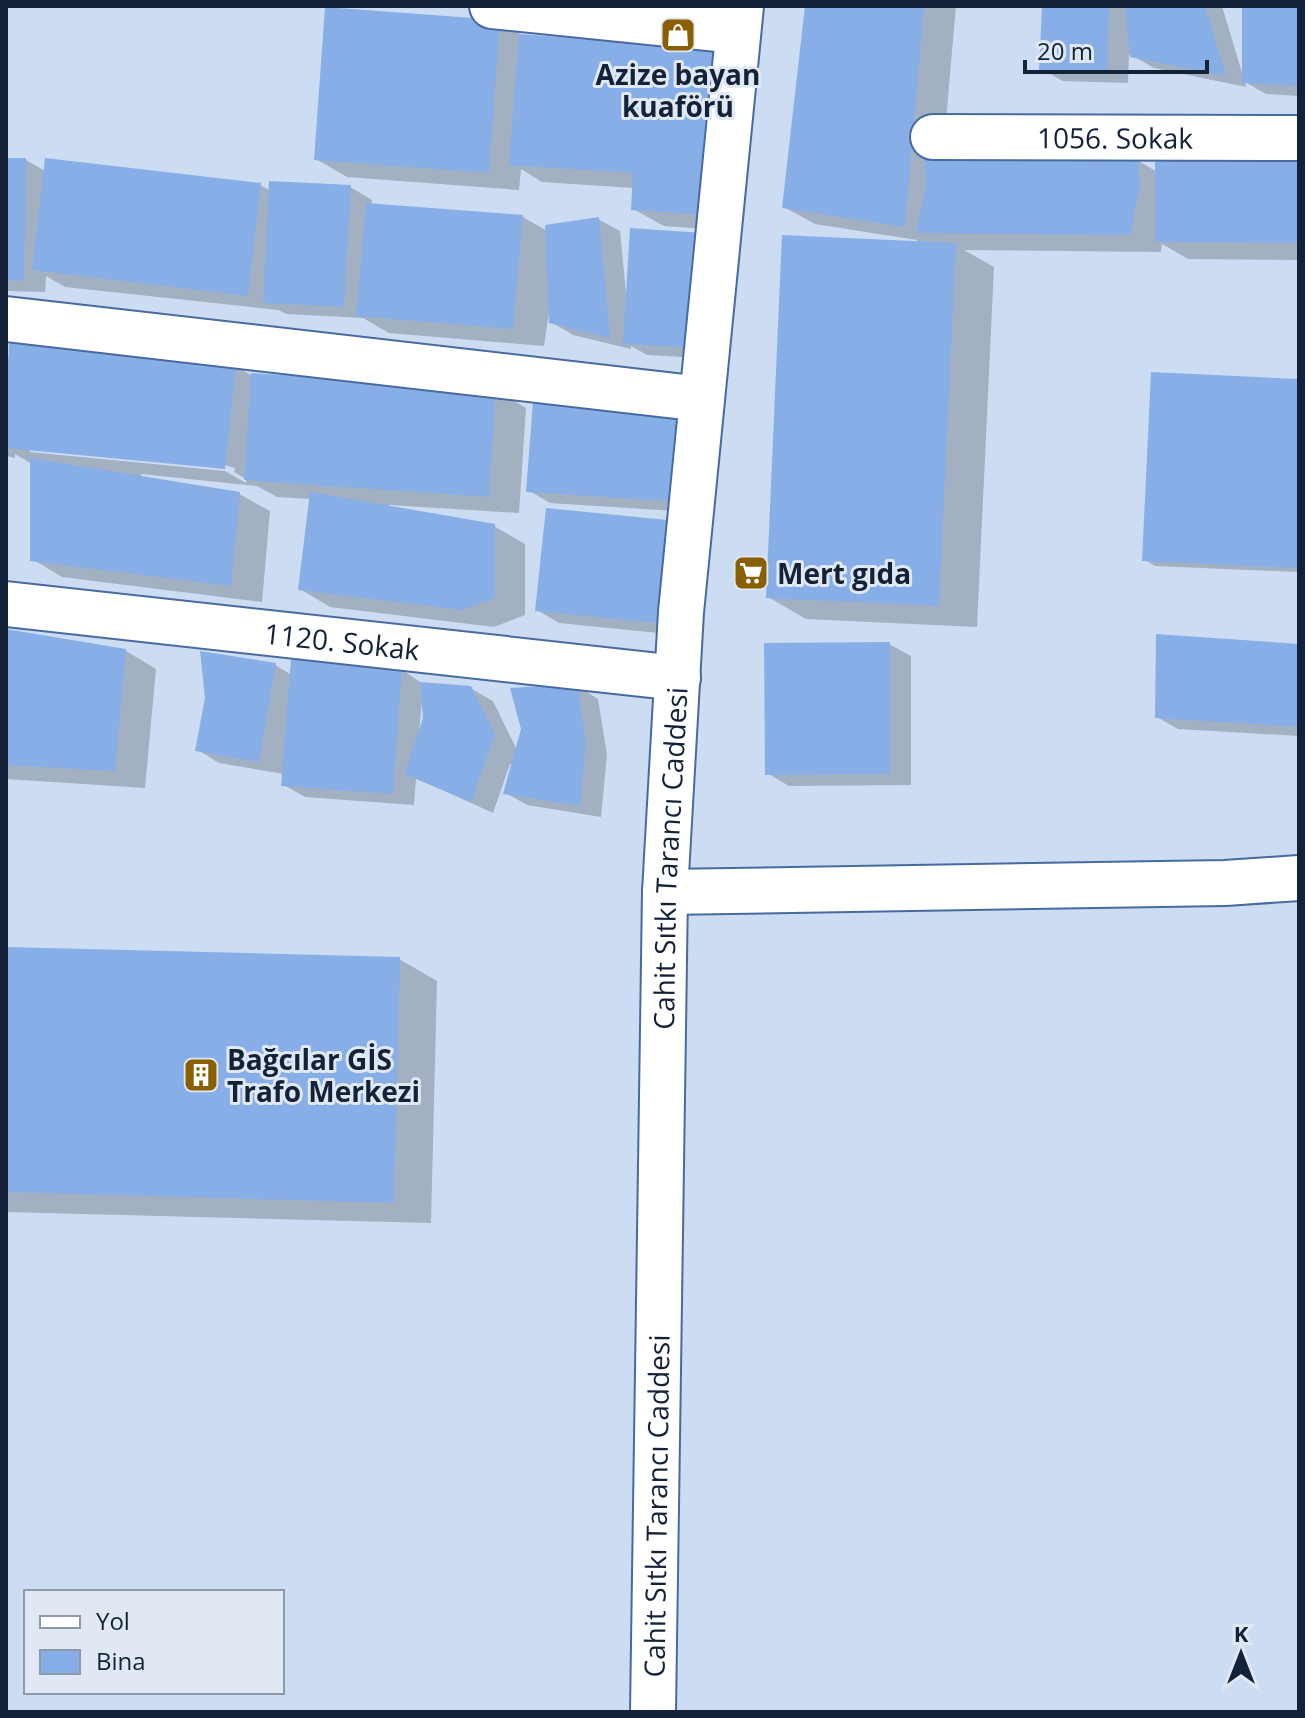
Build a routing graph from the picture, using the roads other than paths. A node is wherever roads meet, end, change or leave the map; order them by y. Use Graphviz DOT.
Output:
graph roads {
  1 [pos="492,6"];
  2 [pos="740,19"];
  3 [pos="933,137"];
  4 [pos="1299,138"];
  5 [pos="6,319"];
  6 [pos="702,399"];
  7 [pos="6,604"];
  8 [pos="678,678"];
  9 [pos="1299,878"];
  10 [pos="665,892"];
  11 [pos="653,1712"];
  1 -- 2 [label="street"];
  2 -- 6 [label="street, Cahit Sıtkı Tarancı Caddesi"];
  3 -- 4 [label="street, 1056. Sokak"];
  5 -- 6 [label="street"];
  6 -- 8 [label="street, Cahit Sıtkı Tarancı Caddesi"];
  7 -- 8 [label="street, 1120. Sokak"];
  8 -- 10 [label="street, Cahit Sıtkı Tarancı Caddesi"];
  9 -- 10 [label="street"];
  10 -- 11 [label="street, Cahit Sıtkı Tarancı Caddesi"];
}
